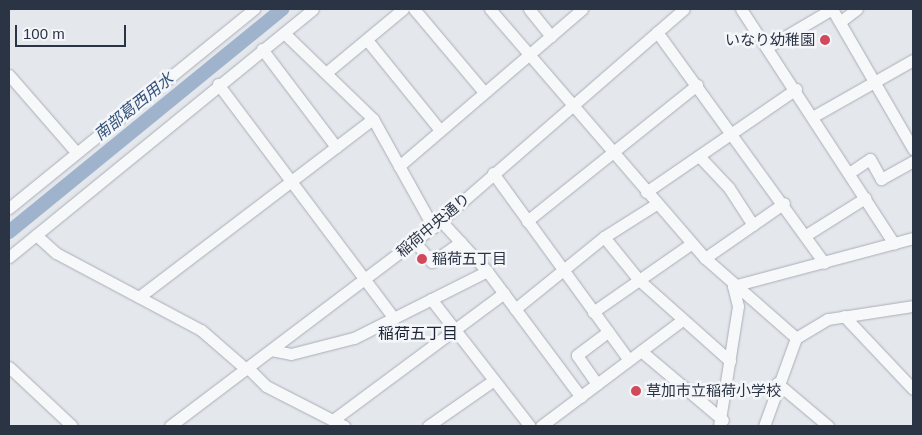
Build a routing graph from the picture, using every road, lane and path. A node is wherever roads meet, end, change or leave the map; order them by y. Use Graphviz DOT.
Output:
graph roads {
  1 [pos="254,9"];
  2 [pos="314,9"];
  3 [pos="403,9"];
  4 [pos="414,9"];
  5 [pos="490,9"];
  6 [pos="529,9"];
  7 [pos="684,9"];
  8 [pos="741,9"];
  9 [pos="832,9"];
  10 [pos="857,9"];
  11 [pos="578,10"];
  12 [pos="240,13"];
  13 [pos="841,21"];
  14 [pos="657,32"];
  15 [pos="284,33"];
  16 [pos="551,36"];
  17 [pos="367,40"];
  18 [pos="769,46"];
  19 [pos="262,50"];
  20 [pos="528,56"];
  21 [pos="913,60"];
  22 [pos="327,72"];
  23 [pos="9,75"];
  24 [pos="874,81"];
  25 [pos="218,84"];
  26 [pos="697,85"];
  27 [pos="796,89"];
  28 [pos="484,92"];
  29 [pos="570,107"];
  30 [pos="814,116"];
  31 [pos="373,119"];
  32 [pos="440,130"];
  33 [pos="732,132"];
  34 [pos="336,147"];
  35 [pos="913,149"];
  36 [pos="76,152"];
  37 [pos="609,152"];
  38 [pos="699,156"];
  39 [pos="913,161"];
  40 [pos="399,166"];
  41 [pos="493,173"];
  42 [pos="849,173"];
  43 [pos="291,181"];
  44 [pos="646,192"];
  45 [pos="865,198"];
  46 [pos="784,202"];
  47 [pos="656,204"];
  48 [pos="9,208"];
  49 [pos="528,221"];
  50 [pos="437,224"];
  51 [pos="753,225"];
  52 [pos="36,235"];
  53 [pos="806,236"];
  54 [pos="604,237"];
  55 [pos="913,238"];
  56 [pos="415,242"];
  57 [pos="461,242"];
  58 [pos="691,244"];
  59 [pos="894,244"];
  60 [pos="9,256"];
  61 [pos="705,258"];
  62 [pos="824,263"];
  63 [pos="563,270"];
  64 [pos="487,271"];
  65 [pos="365,280"];
  66 [pos="639,280"];
  67 [pos="733,286"];
  68 [pos="504,293"];
  69 [pos="139,297"];
  70 [pos="431,299"];
  71 [pos="913,306"];
  72 [pos="515,309"];
  73 [pos="593,312"];
  74 [pos="844,316"];
  75 [pos="394,318"];
  76 [pos="682,320"];
  77 [pos="455,330"];
  78 [pos="608,332"];
  79 [pos="796,338"];
  80 [pos="271,350"];
  81 [pos="641,351"];
  82 [pos="629,360"];
  83 [pos="730,361"];
  84 [pos="9,367"];
  85 [pos="247,368"];
  86 [pos="494,380"];
  87 [pos="778,383"];
  88 [pos="597,384"];
  89 [pos="913,390"];
  90 [pos="581,397"];
  91 [pos="333,420"];
  92 [pos="721,423"];
  93 [pos="72,426"];
  94 [pos="170,426"];
  95 [pos="344,426"];
  96 [pos="428,426"];
  97 [pos="530,426"];
  98 [pos="541,426"];
  99 [pos="764,426"];
  100 [pos="828,426"];
  1 -- 12 [label="street"];
  2 -- 15 [label="street"];
  3 -- 17 [label="street"];
  4 -- 28 [label="street"];
  5 -- 20 [label="street"];
  6 -- 16 [label="street"];
  7 -- 14 [label="street, 稲荷中央通り"];
  8 -- 18 [label="street"];
  9 -- 13 [label="street"];
  9 -- 18 [label="street"];
  10 -- 13 [label="street"];
  11 -- 16 [label="street"];
  12 -- 36 [label="street"];
  13 -- 24 [label="street"];
  14 -- 26 [label="street"];
  14 -- 29 [label="street, 稲荷中央通り"];
  15 -- 19 [label="street"];
  15 -- 22 [label="street"];
  16 -- 20 [label="street"];
  17 -- 22 [label="street"];
  17 -- 32 [label="street"];
  18 -- 27 [label="street"];
  19 -- 25 [label="street"];
  19 -- 34 [label="street"];
  20 -- 28 [label="street"];
  20 -- 29 [label="street"];
  21 -- 24 [label="street"];
  22 -- 31 [label="street"];
  23 -- 36 [label="street"];
  24 -- 30 [label="street"];
  24 -- 35 [label="street"];
  25 -- 43 [label="street"];
  25 -- 52 [label="street"];
  26 -- 33 [label="street"];
  26 -- 37 [label="street"];
  27 -- 30 [label="street"];
  27 -- 33 [label="street"];
  28 -- 32 [label="street"];
  29 -- 37 [label="street"];
  29 -- 41 [label="street, 稲荷中央通り"];
  30 -- 42 [label="street"];
  31 -- 34 [label="street"];
  31 -- 40 [label="street"];
  32 -- 40 [label="street"];
  33 -- 38 [label="street"];
  33 -- 46 [label="street"];
  34 -- 43 [label="street"];
  36 -- 48 [label="street"];
  37 -- 44 [label="street"];
  37 -- 49 [label="street"];
  38 -- 44 [label="street"];
  38 -- 51 [label="street"];
  39 -- 42 [label="street"];
  40 -- 50 [label="street"];
  41 -- 49 [label="street"];
  41 -- 50 [label="street, 稲荷中央通り"];
  42 -- 45 [label="street"];
  43 -- 65 [label="street"];
  43 -- 69 [label="street"];
  44 -- 47 [label="street"];
  45 -- 53 [label="street"];
  45 -- 59 [label="street"];
  46 -- 51 [label="street"];
  46 -- 53 [label="street"];
  47 -- 54 [label="street"];
  47 -- 58 [label="street"];
  49 -- 63 [label="street"];
  50 -- 56 [label="street, 稲荷中央通り"];
  50 -- 57 [label="street"];
  51 -- 61 [label="street"];
  52 -- 60 [label="street"];
  52 -- 69 [label="street"];
  53 -- 62 [label="street"];
  54 -- 63 [label="street"];
  54 -- 66 [label="street"];
  55 -- 59 [label="street"];
  56 -- 57 [label="street"];
  56 -- 65 [label="street, 稲荷中央通り"];
  57 -- 64 [label="street"];
  58 -- 61 [label="street"];
  58 -- 66 [label="street"];
  59 -- 62 [label="street"];
  61 -- 67 [label="street"];
  62 -- 67 [label="street"];
  63 -- 72 [label="street"];
  63 -- 73 [label="street"];
  64 -- 68 [label="street"];
  64 -- 70 [label="street"];
  65 -- 75 [label="street"];
  65 -- 80 [label="street, 稲荷中央通り"];
  66 -- 73 [label="street"];
  66 -- 76 [label="street"];
  67 -- 79 [label="street"];
  67 -- 83 [label="street"];
  68 -- 72 [label="street"];
  68 -- 77 [label="street"];
  69 -- 85 [label="street"];
  70 -- 75 [label="street"];
  70 -- 77 [label="street"];
  71 -- 74 [label="street"];
  72 -- 90 [label="street"];
  73 -- 78 [label="street"];
  74 -- 79 [label="street"];
  74 -- 89 [label="street"];
  75 -- 80 [label="street"];
  76 -- 81 [label="street"];
  76 -- 83 [label="street"];
  77 -- 86 [label="street"];
  77 -- 91 [label="street"];
  78 -- 82 [label="street"];
  78 -- 88 [label="street"];
  79 -- 87 [label="street"];
  80 -- 85 [label="street, 稲荷中央通り"];
  81 -- 82 [label="street"];
  81 -- 92 [label="street"];
  82 -- 88 [label="street"];
  83 -- 92 [label="street"];
  84 -- 93 [label="street"];
  85 -- 91 [label="street"];
  85 -- 94 [label="street, 稲荷中央通り"];
  86 -- 96 [label="street"];
  86 -- 97 [label="street"];
  87 -- 99 [label="street"];
  87 -- 100 [label="street"];
  88 -- 90 [label="street"];
  90 -- 98 [label="street"];
  91 -- 95 [label="street"];
}
